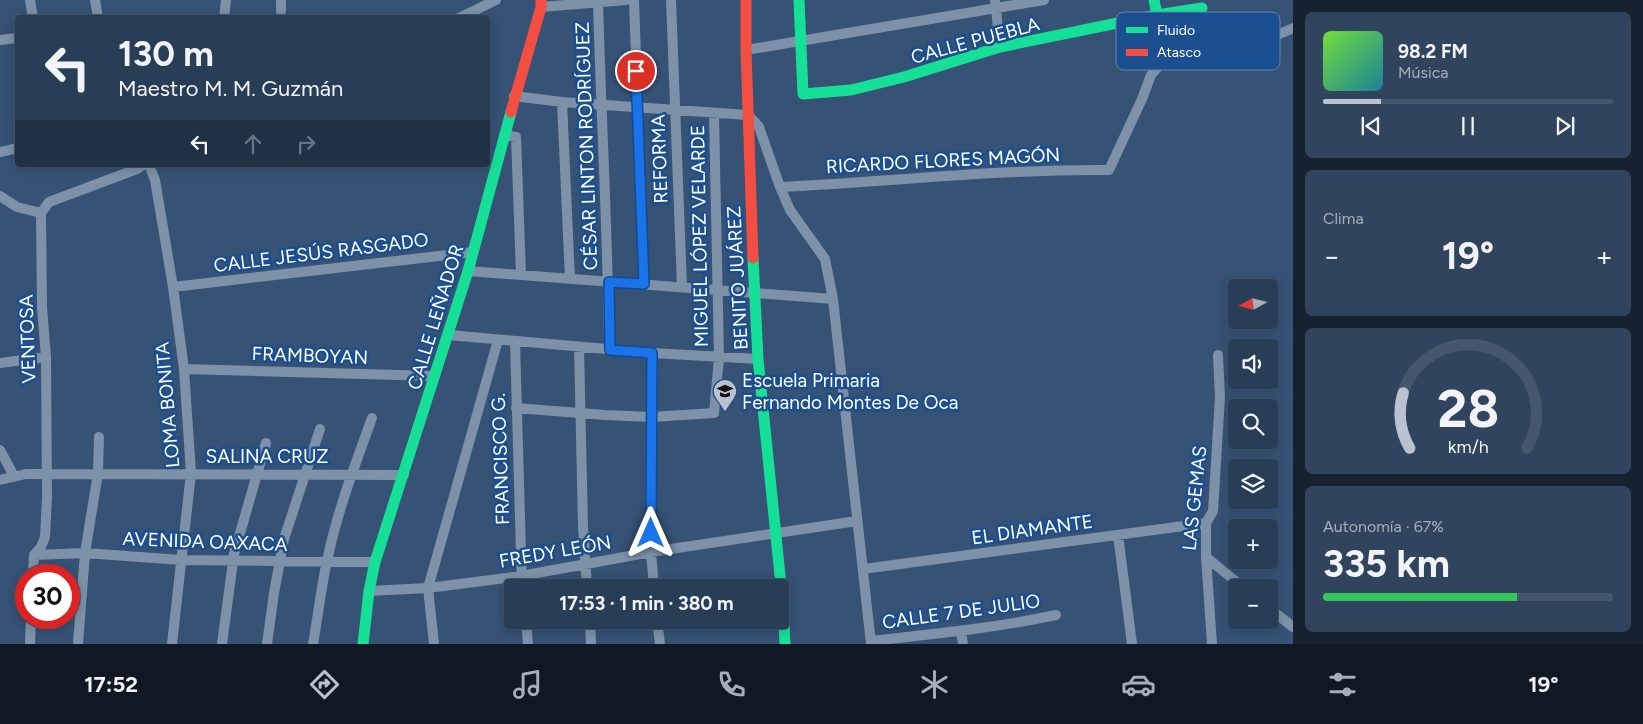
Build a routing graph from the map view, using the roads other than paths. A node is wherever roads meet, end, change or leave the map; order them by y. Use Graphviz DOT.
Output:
graph roads {
  1 [pos="30,0"];
  2 [pos="94,0"];
  3 [pos="226,0"];
  4 [pos="282,0"];
  5 [pos="496,0"];
  6 [pos="626,0"];
  7 [pos="634,0"];
  8 [pos="671,0"];
  9 [pos="746,0"];
  10 [pos="799,0"];
  11 [pos="1044,0"];
  12 [pos="598,2"];
  13 [pos="541,4"];
  14 [pos="995,4"];
  15 [pos="1202,8"];
  16 [pos="281,11"];
  17 [pos="1179,12"];
  18 [pos="32,15"];
  19 [pos="97,15"];
  20 [pos="224,15"];
  21 [pos="464,15"];
  22 [pos="1116,23"];
  23 [pos="1293,28"];
  24 [pos="1280,34"];
  25 [pos="15,38"];
  26 [pos="0,40"];
  27 [pos="802,41"];
  28 [pos="1000,47"];
  29 [pos="746,50"];
  30 [pos="1155,70"];
  31 [pos="514,96"];
  32 [pos="562,102"];
  33 [pos="601,105"];
  34 [pos="637,107"];
  35 [pos="675,110"];
  36 [pos="714,113"];
  37 [pos="748,116"];
  38 [pos="504,134"];
  39 [pos="15,149"];
  40 [pos="0,152"];
  41 [pos="139,167"];
  42 [pos="150,167"];
  43 [pos="780,187"];
  44 [pos="0,196"];
  45 [pos="42,213"];
  46 [pos="474,252"];
  47 [pos="468,271"];
  48 [pos="521,276"];
  49 [pos="570,279"];
  50 [pos="609,282"];
  51 [pos="644,284"];
  52 [pos="173,287"];
  53 [pos="682,287"];
  54 [pos="718,290"];
  55 [pos="754,293"];
  56 [pos="833,299"];
  57 [pos="449,335"];
  58 [pos="498,340"];
  59 [pos="515,342"];
  60 [pos="579,348"];
  61 [pos="610,350"];
  62 [pos="652,353"];
  63 [pos="1218,355"];
  64 [pos="46,357"];
  65 [pos="719,358"];
  66 [pos="758,359"];
  67 [pos="0,363"];
  68 [pos="184,369"];
  69 [pos="435,376"];
  70 [pos="516,408"];
  71 [pos="580,413"];
  72 [pos="652,417"];
  73 [pos="372,418"];
  74 [pos="320,429"];
  75 [pos="99,437"];
  76 [pos="266,443"];
  77 [pos="0,450"];
  78 [pos="98,473"];
  79 [pos="191,473"];
  80 [pos="47,474"];
  81 [pos="257,474"];
  82 [pos="306,474"];
  83 [pos="351,474"];
  84 [pos="404,475"];
  85 [pos="14,476"];
  86 [pos="0,480"];
  87 [pos="857,522"];
  88 [pos="1206,523"];
  89 [pos="776,533"];
  90 [pos="1118,535"];
  91 [pos="651,552"];
  92 [pos="85,553"];
  93 [pos="34,555"];
  94 [pos="1206,557"];
  95 [pos="181,560"];
  96 [pos="233,561"];
  97 [pos="280,561"];
  98 [pos="327,562"];
  99 [pos="375,562"];
  100 [pos="34,564"];
  101 [pos="585,564"];
  102 [pos="863,569"];
  103 [pos="521,576"];
  104 [pos="521,579"];
  105 [pos="586,579"];
  106 [pos="653,579"];
  107 [pos="779,579"];
  108 [pos="1233,579"];
  109 [pos="428,588"];
  110 [pos="369,591"];
  111 [pos="1278,615"];
  112 [pos="1056,616"];
  113 [pos="1293,627"];
  114 [pos="31,629"];
  115 [pos="527,629"];
  116 [pos="590,629"];
  117 [pos="658,629"];
  118 [pos="783,629"];
  119 [pos="962,631"];
  120 [pos="871,642"];
  121 [pos="30,644"];
  122 [pos="78,644"];
  123 [pos="172,644"];
  124 [pos="222,644"];
  125 [pos="267,644"];
  126 [pos="313,644"];
  127 [pos="363,644"];
  128 [pos="434,644"];
  129 [pos="528,644"];
  130 [pos="591,644"];
  131 [pos="660,644"];
  132 [pos="785,644"];
  133 [pos="963,644"];
  134 [pos="1132,644"];
  135 [pos="1212,644"];
  1 -- 18 [label="street"];
  2 -- 19 [label="street"];
  3 -- 20 [label="street"];
  4 -- 16 [label="street"];
  5 -- 21 [label="street"];
  6 -- 12 [label="street"];
  7 -- 34 [label="street"];
  8 -- 35 [label="street, REFORMA"];
  9 -- 29 [label="street, BENITO JUÁREZ"];
  10 -- 27 [label="street"];
  11 -- 14 [label="street"];
  12 -- 13 [label="street"];
  12 -- 33 [label="street, CÉSAR LINTON RODRÍGUEZ"];
  13 -- 31 [label="street, CALLE LEÑADOR"];
  14 -- 27 [label="street"];
  14 -- 28 [label="street"];
  15 -- 17 [label="street, CALLE PUEBLA"];
  22 -- 28 [label="street, CALLE PUEBLA"];
  23 -- 24 [label="street"];
  25 -- 26 [label="street"];
  27 -- 28 [label="street, CALLE PUEBLA"];
  27 -- 29 [label="street"];
  29 -- 37 [label="street, BENITO JUÁREZ"];
  30 -- 43 [label="street, RICARDO FLORES MAGÓN"];
  31 -- 32 [label="street"];
  31 -- 38 [label="street, CALLE LEÑADOR"];
  32 -- 33 [label="street"];
  32 -- 49 [label="street"];
  33 -- 34 [label="street"];
  33 -- 50 [label="street, CÉSAR LINTON RODRÍGUEZ"];
  34 -- 35 [label="street"];
  34 -- 51 [label="street"];
  35 -- 36 [label="street"];
  35 -- 53 [label="street, REFORMA"];
  36 -- 37 [label="street"];
  36 -- 54 [label="street, MIGUEL LÓPEZ VELARDE"];
  37 -- 43 [label="street"];
  37 -- 55 [label="street, BENITO JUÁREZ"];
  38 -- 46 [label="street, CALLE LEÑADOR"];
  38 -- 48 [label="street"];
  39 -- 40 [label="street"];
  41 -- 45 [label="street"];
  42 -- 52 [label="street, LOMA BONITA"];
  43 -- 56 [label="street"];
  44 -- 45 [label="street"];
  45 -- 64 [label="street, VENTOSA"];
  46 -- 47 [label="street, CALLE LEÑADOR"];
  46 -- 52 [label="street, CALLE JESÚS RASGADO"];
  47 -- 48 [label="street"];
  47 -- 57 [label="street, CALLE LEÑADOR"];
  48 -- 49 [label="street"];
  49 -- 50 [label="street"];
  50 -- 51 [label="street"];
  50 -- 61 [label="street, CÉSAR LINTON RODRÍGUEZ"];
  51 -- 53 [label="street"];
  52 -- 68 [label="street, LOMA BONITA"];
  53 -- 54 [label="street"];
  54 -- 55 [label="street"];
  54 -- 65 [label="street, MIGUEL LÓPEZ VELARDE"];
  55 -- 56 [label="street"];
  55 -- 66 [label="street, BENITO JUÁREZ"];
  56 -- 87 [label="street"];
  57 -- 58 [label="street"];
  57 -- 69 [label="street, CALLE LEÑADOR"];
  58 -- 59 [label="street"];
  58 -- 109 [label="street"];
  59 -- 60 [label="street"];
  59 -- 70 [label="street, FRANCISCO G."];
  60 -- 61 [label="street"];
  60 -- 71 [label="street"];
  61 -- 62 [label="street"];
  62 -- 65 [label="street"];
  62 -- 72 [label="street"];
  63 -- 88 [label="street, LAS GEMAS"];
  64 -- 67 [label="street"];
  64 -- 80 [label="street, VENTOSA"];
  65 -- 66 [label="street"];
  65 -- 72 [label="street, MIGUEL LÓPEZ VELARDE"];
  66 -- 89 [label="street, BENITO JUÁREZ"];
  68 -- 69 [label="street, FRAMBOYAN"];
  68 -- 79 [label="street, LOMA BONITA"];
  69 -- 84 [label="street, CALLE LEÑADOR"];
  70 -- 71 [label="street"];
  70 -- 103 [label="street, FRANCISCO G."];
  71 -- 72 [label="street"];
  71 -- 101 [label="street"];
  72 -- 91 [label="street"];
  73 -- 83 [label="street"];
  74 -- 82 [label="street"];
  75 -- 78 [label="street"];
  76 -- 81 [label="street"];
  77 -- 85 [label="street"];
  78 -- 79 [label="street, SALINA CRUZ"];
  78 -- 80 [label="street, SALINA CRUZ"];
  78 -- 92 [label="street"];
  79 -- 81 [label="street, SALINA CRUZ"];
  79 -- 95 [label="street, LOMA BONITA"];
  80 -- 85 [label="street"];
  80 -- 93 [label="street, VENTOSA"];
  81 -- 82 [label="street, SALINA CRUZ"];
  81 -- 96 [label="street"];
  82 -- 83 [label="street, SALINA CRUZ"];
  82 -- 97 [label="street"];
  83 -- 84 [label="street, SALINA CRUZ"];
  83 -- 98 [label="street"];
  84 -- 99 [label="street, CALLE LEÑADOR"];
  85 -- 86 [label="street"];
  87 -- 89 [label="street, FREDY LEÓN"];
  87 -- 102 [label="street"];
  88 -- 90 [label="street, EL DIAMANTE"];
  88 -- 94 [label="street, LAS GEMAS"];
  89 -- 91 [label="street, FREDY LEÓN"];
  89 -- 107 [label="street, BENITO JUÁREZ"];
  90 -- 102 [label="street, EL DIAMANTE"];
  90 -- 134 [label="street"];
  91 -- 101 [label="street, FREDY LEÓN"];
  91 -- 106 [label="street"];
  92 -- 93 [label="street, AVENIDA OAXACA"];
  92 -- 95 [label="street, AVENIDA OAXACA"];
  92 -- 122 [label="street"];
  93 -- 100 [label="street, VENTOSA"];
  94 -- 108 [label="street"];
  94 -- 135 [label="street, LAS GEMAS"];
  95 -- 96 [label="street, AVENIDA OAXACA"];
  95 -- 123 [label="street, LOMA BONITA"];
  96 -- 97 [label="street, AVENIDA OAXACA"];
  96 -- 124 [label="street"];
  97 -- 98 [label="street, AVENIDA OAXACA"];
  97 -- 125 [label="street"];
  98 -- 99 [label="street, AVENIDA OAXACA"];
  98 -- 126 [label="street"];
  99 -- 110 [label="street, CALLE LEÑADOR"];
  101 -- 103 [label="street, FREDY LEÓN"];
  101 -- 105 [label="street"];
  102 -- 120 [label="street"];
  103 -- 104 [label="street, FRANCISCO G."];
  103 -- 109 [label="street, FREDY LEÓN"];
  109 -- 110 [label="street, FREDY LEÓN"];
  109 -- 128 [label="street"];
  110 -- 127 [label="street, CALLE LEÑADOR"];
  111 -- 113 [label="street"];
  112 -- 119 [label="street, CALLE 7 DE JULIO"];
  114 -- 121 [label="street"];
  115 -- 129 [label="street"];
  116 -- 130 [label="street"];
  117 -- 131 [label="street"];
  118 -- 132 [label="street, BENITO JUÁREZ"];
  119 -- 120 [label="street, CALLE 7 DE JULIO"];
  119 -- 133 [label="street"];
}
